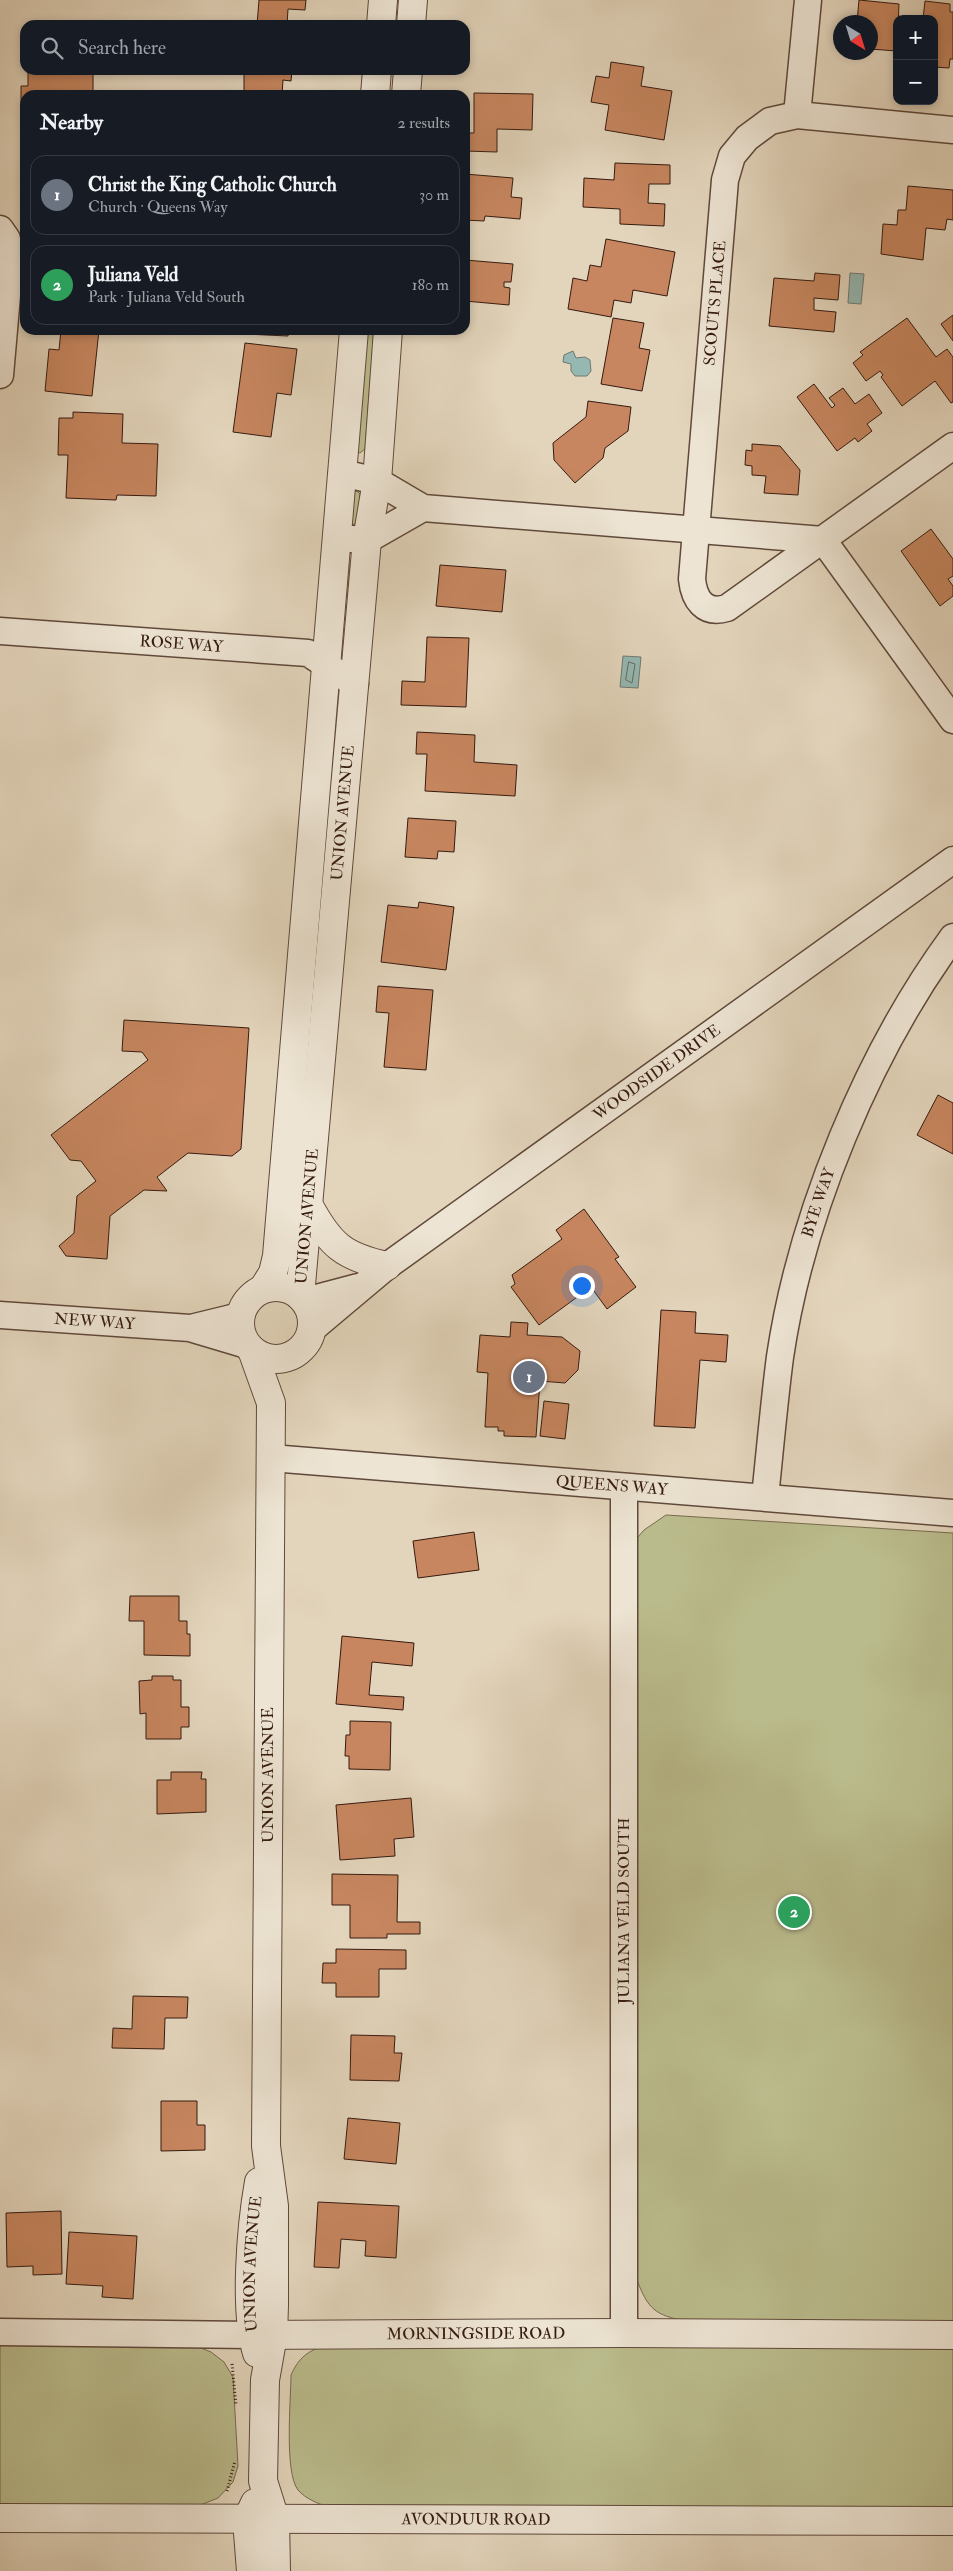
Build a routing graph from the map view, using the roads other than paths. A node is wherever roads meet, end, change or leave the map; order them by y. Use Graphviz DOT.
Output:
graph roads {
  1 [pos="384,0"];
  2 [pos="413,0"];
  3 [pos="808,0"];
  4 [pos="382,20"];
  5 [pos="411,20"];
  6 [pos="377,75"];
  7 [pos="408,75"];
  8 [pos="375,90"];
  9 [pos="406,90"];
  10 [pos="797,115"];
  11 [pos="953,130"];
  12 [pos="0,230"];
  13 [pos="354,335"];
  14 [pos="388,335"];
  15 [pos="0,375"];
  16 [pos="953,446"];
  17 [pos="342,472"];
  18 [pos="377,481"];
  19 [pos="423,508"];
  20 [pos="697,532"];
  21 [pos="337,538"];
  22 [pos="367,540"];
  23 [pos="823,540"];
  24 [pos="0,631"];
  25 [pos="327,666"];
  26 [pos="355,684"];
  27 [pos="953,720"];
  28 [pos="953,860"];
  29 [pos="953,937"];
  30 [pos="282,1201"];
  31 [pos="309,1206"];
  32 [pos="387,1266"];
  33 [pos="361,1286"];
  34 [pos="263,1289"];
  35 [pos="302,1298"];
  36 [pos="0,1315"];
  37 [pos="240,1316"];
  38 [pos="190,1328"];
  39 [pos="312,1329"];
  40 [pos="250,1348"];
  41 [pos="292,1356"];
  42 [pos="271,1403"];
  43 [pos="271,1458"];
  44 [pos="624,1488"];
  45 [pos="765,1496"];
  46 [pos="953,1514"];
  47 [pos="0,2332"];
  48 [pos="624,2333"];
  49 [pos="262,2335"];
  50 [pos="953,2335"];
  51 [pos="263,2486"];
  52 [pos="0,2518"];
  53 [pos="275,2518"];
  54 [pos="247,2520"];
  55 [pos="953,2521"];
  56 [pos="251,2571"];
  57 [pos="276,2571"];
  1 -- 4 [label="street"];
  2 -- 5 [label="street"];
  3 -- 10 [label="street"];
  6 -- 8 [label="street"];
  7 -- 9 [label="street"];
  10 -- 11 [label="street, SCOUTS PLACE"];
  10 -- 20 [label="street, SCOUTS PLACE"];
  12 -- 15 [label="street"];
  13 -- 17 [label="street, UNION AVENUE"];
  14 -- 18 [label="street, UNION AVENUE"];
  16 -- 23 [label="street, SCOUTS PLACE"];
  17 -- 18 [label="street"];
  17 -- 21 [label="street, UNION AVENUE"];
  18 -- 19 [label="street"];
  18 -- 22 [label="street, UNION AVENUE"];
  19 -- 20 [label="street"];
  19 -- 22 [label="street"];
  20 -- 23 [label="street"];
  20 -- 23 [label="street, SCOUTS PLACE"];
  21 -- 22 [label="street"];
  21 -- 25 [label="street, UNION AVENUE"];
  22 -- 26 [label="street, UNION AVENUE"];
  23 -- 27 [label="street"];
  24 -- 25 [label="street, ROSE WAY"];
  25 -- 26 [label="street, ROSE WAY"];
  25 -- 30 [label="street, UNION AVENUE"];
  26 -- 31 [label="street, UNION AVENUE"];
  28 -- 32 [label="street, WOODSIDE DRIVE"];
  29 -- 45 [label="street, BYE WAY"];
  30 -- 31 [label="street"];
  30 -- 34 [label="street, UNION AVENUE"];
  31 -- 32 [label="street"];
  31 -- 35 [label="street, UNION AVENUE"];
  32 -- 33 [label="street, WOODSIDE DRIVE"];
  33 -- 35 [label="street, WOODSIDE DRIVE"];
  33 -- 39 [label="street, WOODSIDE DRIVE"];
  34 -- 35 [label="street"];
  34 -- 37 [label="street"];
  35 -- 39 [label="street"];
  36 -- 38 [label="street, NEW WAY"];
  37 -- 38 [label="street, NEW WAY"];
  37 -- 40 [label="street"];
  38 -- 40 [label="street, NEW WAY"];
  39 -- 41 [label="street"];
  40 -- 41 [label="street"];
  40 -- 42 [label="street, UNION AVENUE"];
  41 -- 42 [label="street, UNION AVENUE"];
  42 -- 43 [label="street, UNION AVENUE"];
  43 -- 44 [label="street, QUEENS WAY"];
  43 -- 49 [label="street, UNION AVENUE"];
  44 -- 45 [label="street, QUEENS WAY"];
  44 -- 48 [label="street, JULIANA VELD SOUTH"];
  45 -- 46 [label="street, QUEENS WAY"];
  47 -- 49 [label="street, MORNINGSIDE ROAD"];
  48 -- 49 [label="street, MORNINGSIDE ROAD"];
  48 -- 50 [label="street, MORNINGSIDE ROAD"];
  49 -- 51 [label="street, UNION AVENUE"];
  51 -- 53 [label="street, UNION AVENUE"];
  51 -- 54 [label="street, UNION AVENUE"];
  52 -- 54 [label="street, AVONDUUR ROAD"];
  53 -- 54 [label="street, AVONDUUR ROAD"];
  53 -- 55 [label="street, AVONDUUR ROAD"];
  53 -- 57 [label="street, UNION AVENUE"];
  54 -- 56 [label="street"];
}
